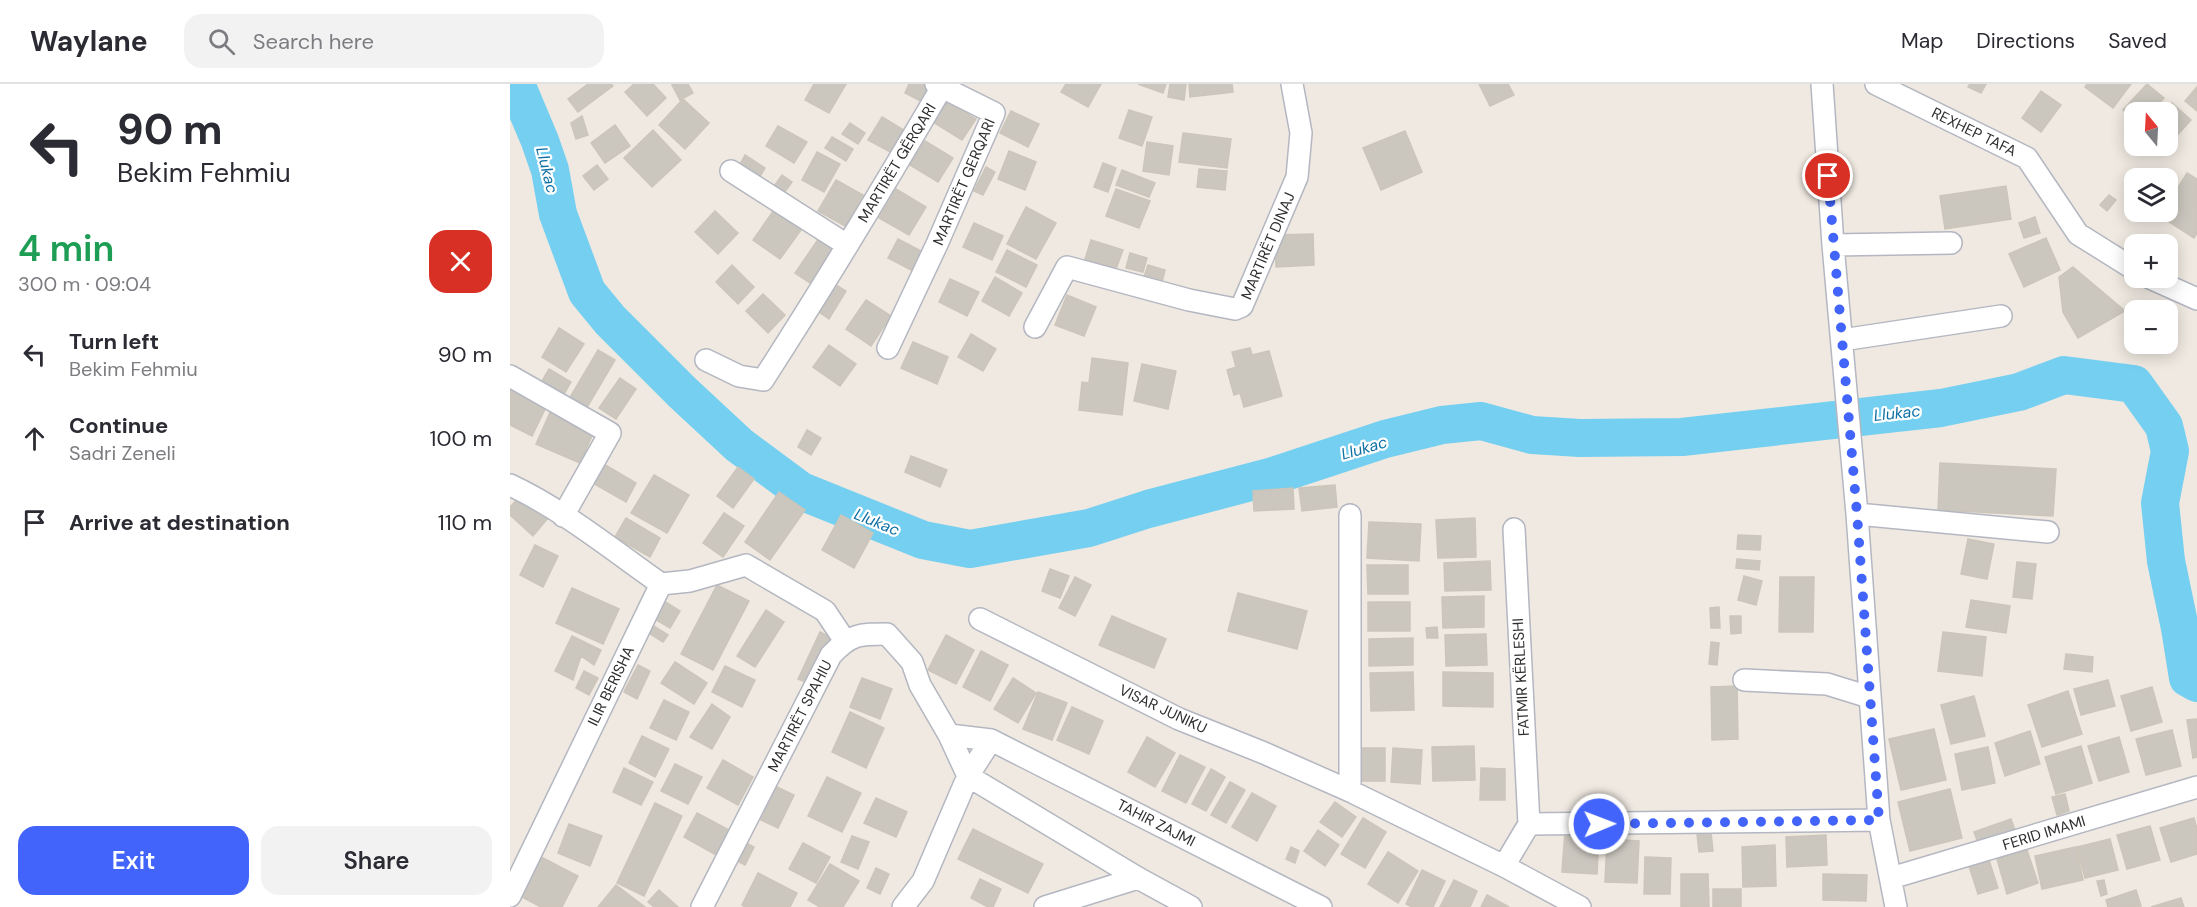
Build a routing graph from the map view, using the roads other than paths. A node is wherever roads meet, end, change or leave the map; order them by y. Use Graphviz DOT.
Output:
graph roads {
  1 [pos="1292,84"];
  2 [pos="1822,84"];
  3 [pos="1876,84"];
  4 [pos="939,86"];
  5 [pos="731,171"];
  6 [pos="1951,243"];
  7 [pos="847,245"];
  8 [pos="1833,245"];
  9 [pos="2124,263"];
  10 [pos="2172,288"];
  11 [pos="2197,299"];
  12 [pos="2001,316"];
  13 [pos="1035,327"];
  14 [pos="1842,340"];
  15 [pos="888,348"];
  16 [pos="706,360"];
  17 [pos="510,376"];
  18 [pos="518,489"];
  19 [pos="1857,514"];
  20 [pos="1350,515"];
  21 [pos="563,516"];
  22 [pos="1514,529"];
  23 [pos="2048,532"];
  24 [pos="661,584"];
  25 [pos="980,619"];
  26 [pos="844,641"];
  27 [pos="1744,680"];
  28 [pos="1869,697"];
  29 [pos="949,735"];
  30 [pos="991,740"];
  31 [pos="968,776"];
  32 [pos="2197,787"];
  33 [pos="1350,791"];
  34 [pos="1879,820"];
  35 [pos="1529,824"];
  36 [pos="1504,866"];
  37 [pos="1138,879"];
  38 [pos="1890,879"];
  39 [pos="510,896"];
  40 [pos="702,907"];
  41 [pos="903,907"];
  42 [pos="1045,907"];
  43 [pos="1191,907"];
  44 [pos="1321,907"];
  45 [pos="1580,907"];
  46 [pos="1896,907"];
  1 -- 13 [label="street, MARTIRËT DINAJ"];
  2 -- 8 [label="street"];
  3 -- 9 [label="street, REXHEP TAFA"];
  4 -- 7 [label="street, MARTIRËT GËRQARI"];
  4 -- 15 [label="street, MARTIRËT GERQARI"];
  5 -- 7 [label="street"];
  6 -- 8 [label="street"];
  7 -- 16 [label="street, MARTIRËT GËRQARI"];
  8 -- 14 [label="street"];
  10 -- 11 [label="street"];
  12 -- 14 [label="street"];
  14 -- 19 [label="street"];
  17 -- 21 [label="street"];
  18 -- 21 [label="street"];
  19 -- 23 [label="street"];
  19 -- 28 [label="street"];
  20 -- 33 [label="street"];
  21 -- 24 [label="street"];
  22 -- 35 [label="street, FATMIR KËRLESHI"];
  24 -- 26 [label="street"];
  24 -- 39 [label="street, ILIR BERISHA"];
  25 -- 33 [label="street, VISAR JUNIKU"];
  26 -- 29 [label="street"];
  26 -- 40 [label="street, MARTIRËT SPAHIU"];
  27 -- 28 [label="street"];
  28 -- 34 [label="street"];
  29 -- 30 [label="street, TAHIR ZAJMI"];
  29 -- 31 [label="street"];
  30 -- 31 [label="street"];
  30 -- 44 [label="street, TAHIR ZAJMI"];
  31 -- 37 [label="street"];
  31 -- 41 [label="street"];
  32 -- 38 [label="street, FERID IMAMI"];
  33 -- 36 [label="street, VISAR JUNIKU"];
  34 -- 35 [label="street"];
  34 -- 38 [label="street"];
  35 -- 36 [label="street"];
  36 -- 45 [label="street, VISAR JUNIKU"];
  37 -- 42 [label="street"];
  37 -- 43 [label="street"];
  38 -- 46 [label="street"];
}
